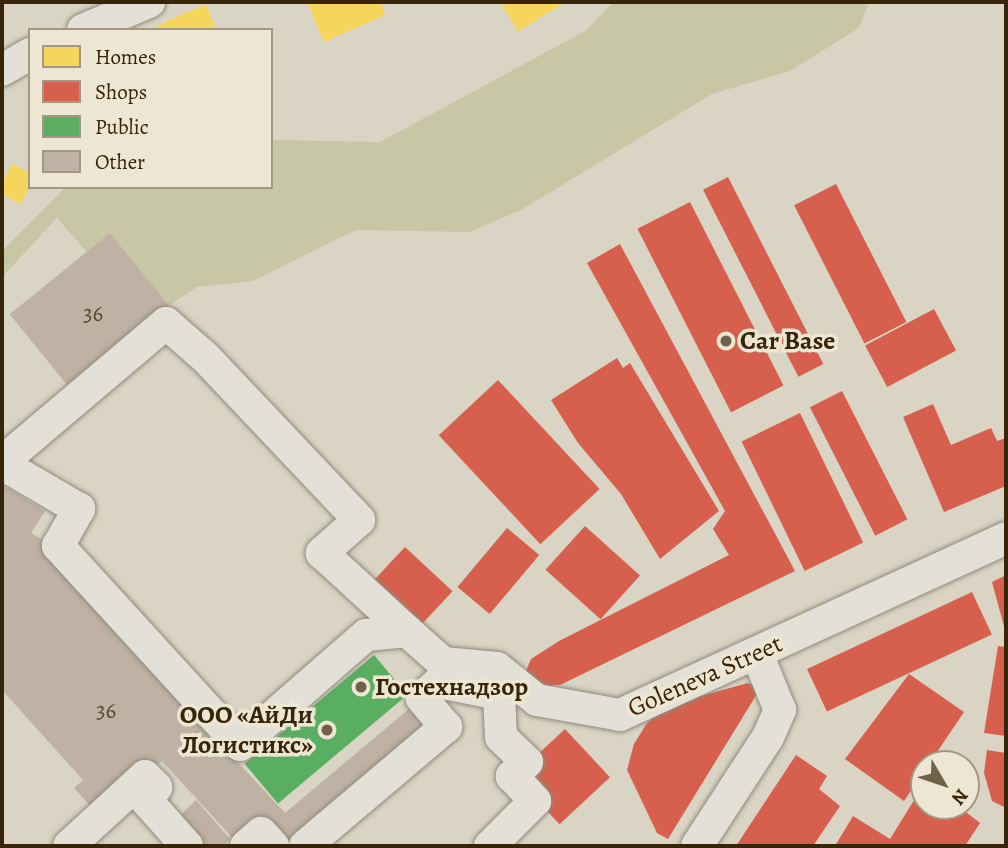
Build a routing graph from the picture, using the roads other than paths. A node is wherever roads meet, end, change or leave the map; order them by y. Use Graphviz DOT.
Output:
graph roads {
  1 [pos="149,2"];
  2 [pos="88,28"];
  3 [pos="28,55"];
  4 [pos="2,70"];
  5 [pos="2,463"];
  6 [pos="1006,538"];
  7 [pos="407,631"];
  8 [pos="757,654"];
  9 [pos="69,846"];
  10 [pos="187,846"];
  11 [pos="226,846"];
  12 [pos="240,846"];
  13 [pos="246,846"];
  14 [pos="273,846"];
  15 [pos="305,846"];
  16 [pos="490,846"];
  17 [pos="697,846"];
  1 -- 2 [label="street"];
  3 -- 4 [label="street"];
  5 -- 7 [label="street"];
  5 -- 7 [label="street, Goleneva Street"];
  6 -- 8 [label="street, Goleneva Street"];
  7 -- 8 [label="street, Goleneva Street"];
  8 -- 17 [label="street"];
  9 -- 10 [label="street"];
  11 -- 12 [label="street"];
  13 -- 14 [label="street"];
  15 -- 16 [label="street"];
}
